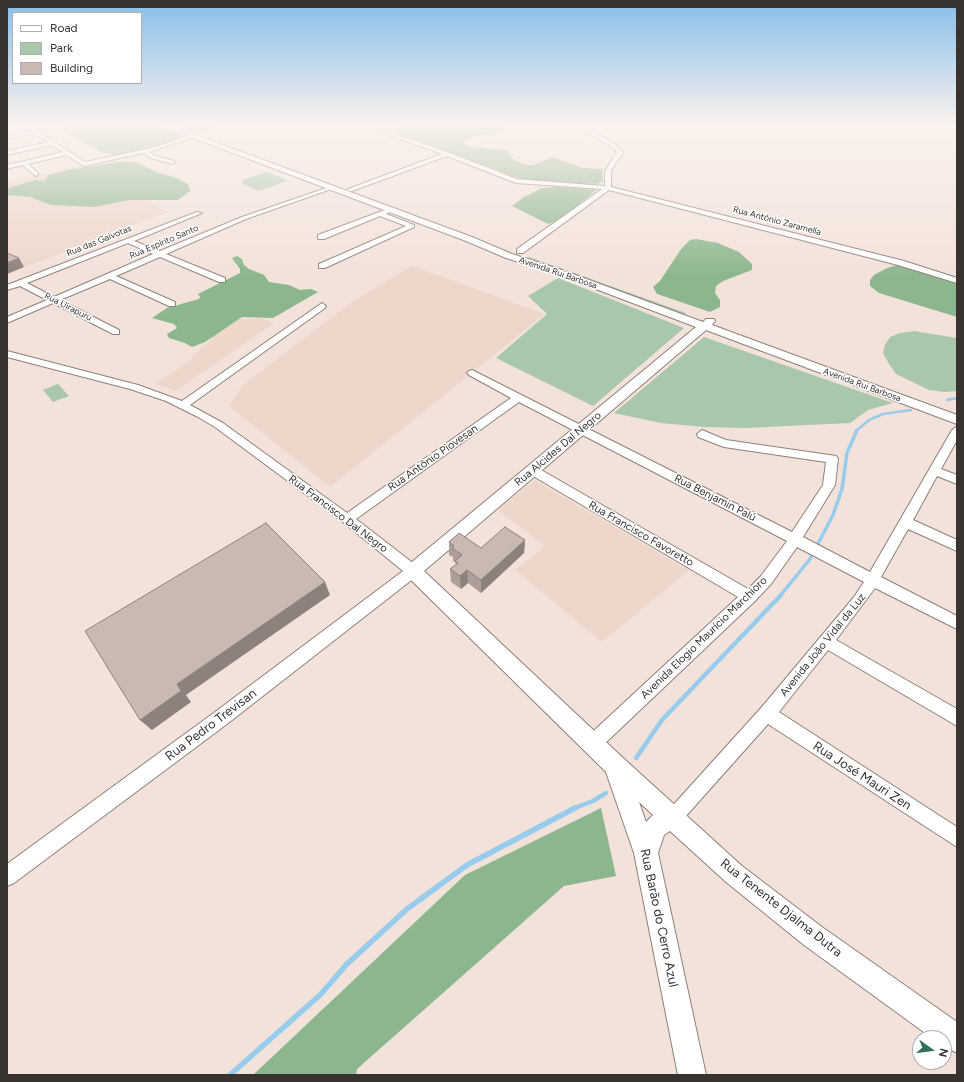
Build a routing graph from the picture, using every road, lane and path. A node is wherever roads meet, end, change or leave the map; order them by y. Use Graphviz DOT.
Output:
graph roads {
  1 [pos="294,174"];
  2 [pos="307,174"];
  3 [pos="392,174"];
  4 [pos="502,174"];
  5 [pos="608,174"];
  6 [pos="331,188"];
  7 [pos="608,188"];
  8 [pos="350,190"];
  9 [pos="390,210"];
  10 [pos="199,212"];
  11 [pos="380,214"];
  12 [pos="321,237"];
  13 [pos="128,241"];
  14 [pos="516,254"];
  15 [pos="161,255"];
  16 [pos="322,266"];
  17 [pos="110,276"];
  18 [pos="222,280"];
  19 [pos="957,282"];
  20 [pos="20,283"];
  21 [pos="7,288"];
  22 [pos="54,300"];
  23 [pos="172,304"];
  24 [pos="322,306"];
  25 [pos="7,320"];
  26 [pos="707,324"];
  27 [pos="116,332"];
  28 [pos="7,354"];
  29 [pos="472,373"];
  30 [pos="519,397"];
  31 [pos="184,405"];
  32 [pos="942,410"];
  33 [pos="957,411"];
  34 [pos="957,420"];
  35 [pos="581,429"];
  36 [pos="957,430"];
  37 [pos="702,434"];
  38 [pos="532,470"];
  39 [pos="934,470"];
  40 [pos="957,480"];
  41 [pos="347,519"];
  42 [pos="905,522"];
  43 [pos="800,542"];
  44 [pos="957,546"];
  45 [pos="413,571"];
  46 [pos="873,580"];
  47 [pos="750,597"];
  48 [pos="957,623"];
  49 [pos="827,642"];
  50 [pos="767,714"];
  51 [pos="957,718"];
  52 [pos="592,744"];
  53 [pos="614,765"];
  54 [pos="672,819"];
  55 [pos="957,838"];
  56 [pos="646,854"];
  57 [pos="7,876"];
  58 [pos="957,1039"];
  59 [pos="692,1075"];
  1 -- 6 [label="main road, Avenida Rui Barbosa"];
  2 -- 8 [label="main road, Avenida Rui Barbosa"];
  3 -- 8 [label="street"];
  4 -- 7 [label="street, Rua Antônio Zaramella"];
  5 -- 7 [label="street"];
  6 -- 9 [label="main road, Avenida Rui Barbosa"];
  6 -- 15 [label="street, Rua Espírito Santo"];
  7 -- 14 [label="street"];
  7 -- 19 [label="street, Rua Antônio Zaramella"];
  8 -- 14 [label="main road, Avenida Rui Barbosa"];
  9 -- 11 [label="street"];
  9 -- 14 [label="main road, Avenida Rui Barbosa"];
  10 -- 13 [label="street, Rua das Gaivotas"];
  11 -- 12 [label="street"];
  11 -- 16 [label="street"];
  13 -- 15 [label="street"];
  13 -- 20 [label="street, Rua das Gaivotas"];
  14 -- 26 [label="main road, Avenida Rui Barbosa"];
  15 -- 17 [label="street, Rua Espírito Santo"];
  15 -- 18 [label="street"];
  17 -- 22 [label="street, Rua Espírito Santo"];
  17 -- 23 [label="street"];
  20 -- 21 [label="street, Rua das Gaivotas"];
  20 -- 22 [label="street, Rua Uirapuru"];
  22 -- 25 [label="street, Rua Espírito Santo"];
  22 -- 27 [label="street, Rua Uirapuru"];
  24 -- 31 [label="street"];
  26 -- 32 [label="main road, Avenida Rui Barbosa"];
  26 -- 35 [label="main road, Rua Alcides Dal Negro"];
  28 -- 31 [label="street, Rua Francisco Dal Negro"];
  29 -- 30 [label="street, Rua Benjamin Palú"];
  30 -- 35 [label="street, Rua Benjamin Palú"];
  30 -- 41 [label="street, Rua Antônio Piovesan"];
  31 -- 41 [label="street, Rua Francisco Dal Negro"];
  32 -- 33 [label="main road, Avenida Rui Barbosa"];
  32 -- 34 [label="main road, Avenida Rui Barbosa"];
  35 -- 38 [label="main road, Rua Alcides Dal Negro"];
  35 -- 43 [label="street, Rua Benjamin Palú"];
  36 -- 39 [label="street, Avenida João Vidal da Luz"];
  37 -- 43 [label="street, Avenida Elogio Maurício Marchioro"];
  38 -- 45 [label="main road, Rua Alcides Dal Negro"];
  38 -- 47 [label="street, Rua Francisco Favoretto"];
  39 -- 40 [label="street"];
  39 -- 42 [label="street, Avenida João Vidal da Luz"];
  41 -- 45 [label="street, Rua Francisco Dal Negro"];
  42 -- 44 [label="street"];
  42 -- 46 [label="street, Avenida João Vidal da Luz"];
  43 -- 46 [label="street, Rua Benjamin Palú"];
  43 -- 47 [label="street, Avenida Elogio Maurício Marchioro"];
  45 -- 52 [label="main road, Rua Francisco Dal Negro"];
  45 -- 57 [label="street, Rua Pedro Trevisan"];
  46 -- 48 [label="street, Rua Benjamin Palú"];
  46 -- 49 [label="street, Avenida João Vidal da Luz"];
  47 -- 52 [label="street, Avenida Elogio Maurício Marchioro"];
  49 -- 50 [label="street, Avenida João Vidal da Luz"];
  49 -- 51 [label="street"];
  50 -- 54 [label="street, Avenida João Vidal da Luz"];
  50 -- 55 [label="street, Rua José Mauri Zen"];
  52 -- 53 [label="main road, Rua Francisco Dal Negro"];
  53 -- 54 [label="main road, Rua Tenente Djalma Dutra"];
  53 -- 56 [label="main road, Rua Barão do Cerro Azul"];
  54 -- 56 [label="main road"];
  54 -- 58 [label="main road, Rua Tenente Djalma Dutra"];
  56 -- 59 [label="main road, Rua Barão do Cerro Azul"];
}
